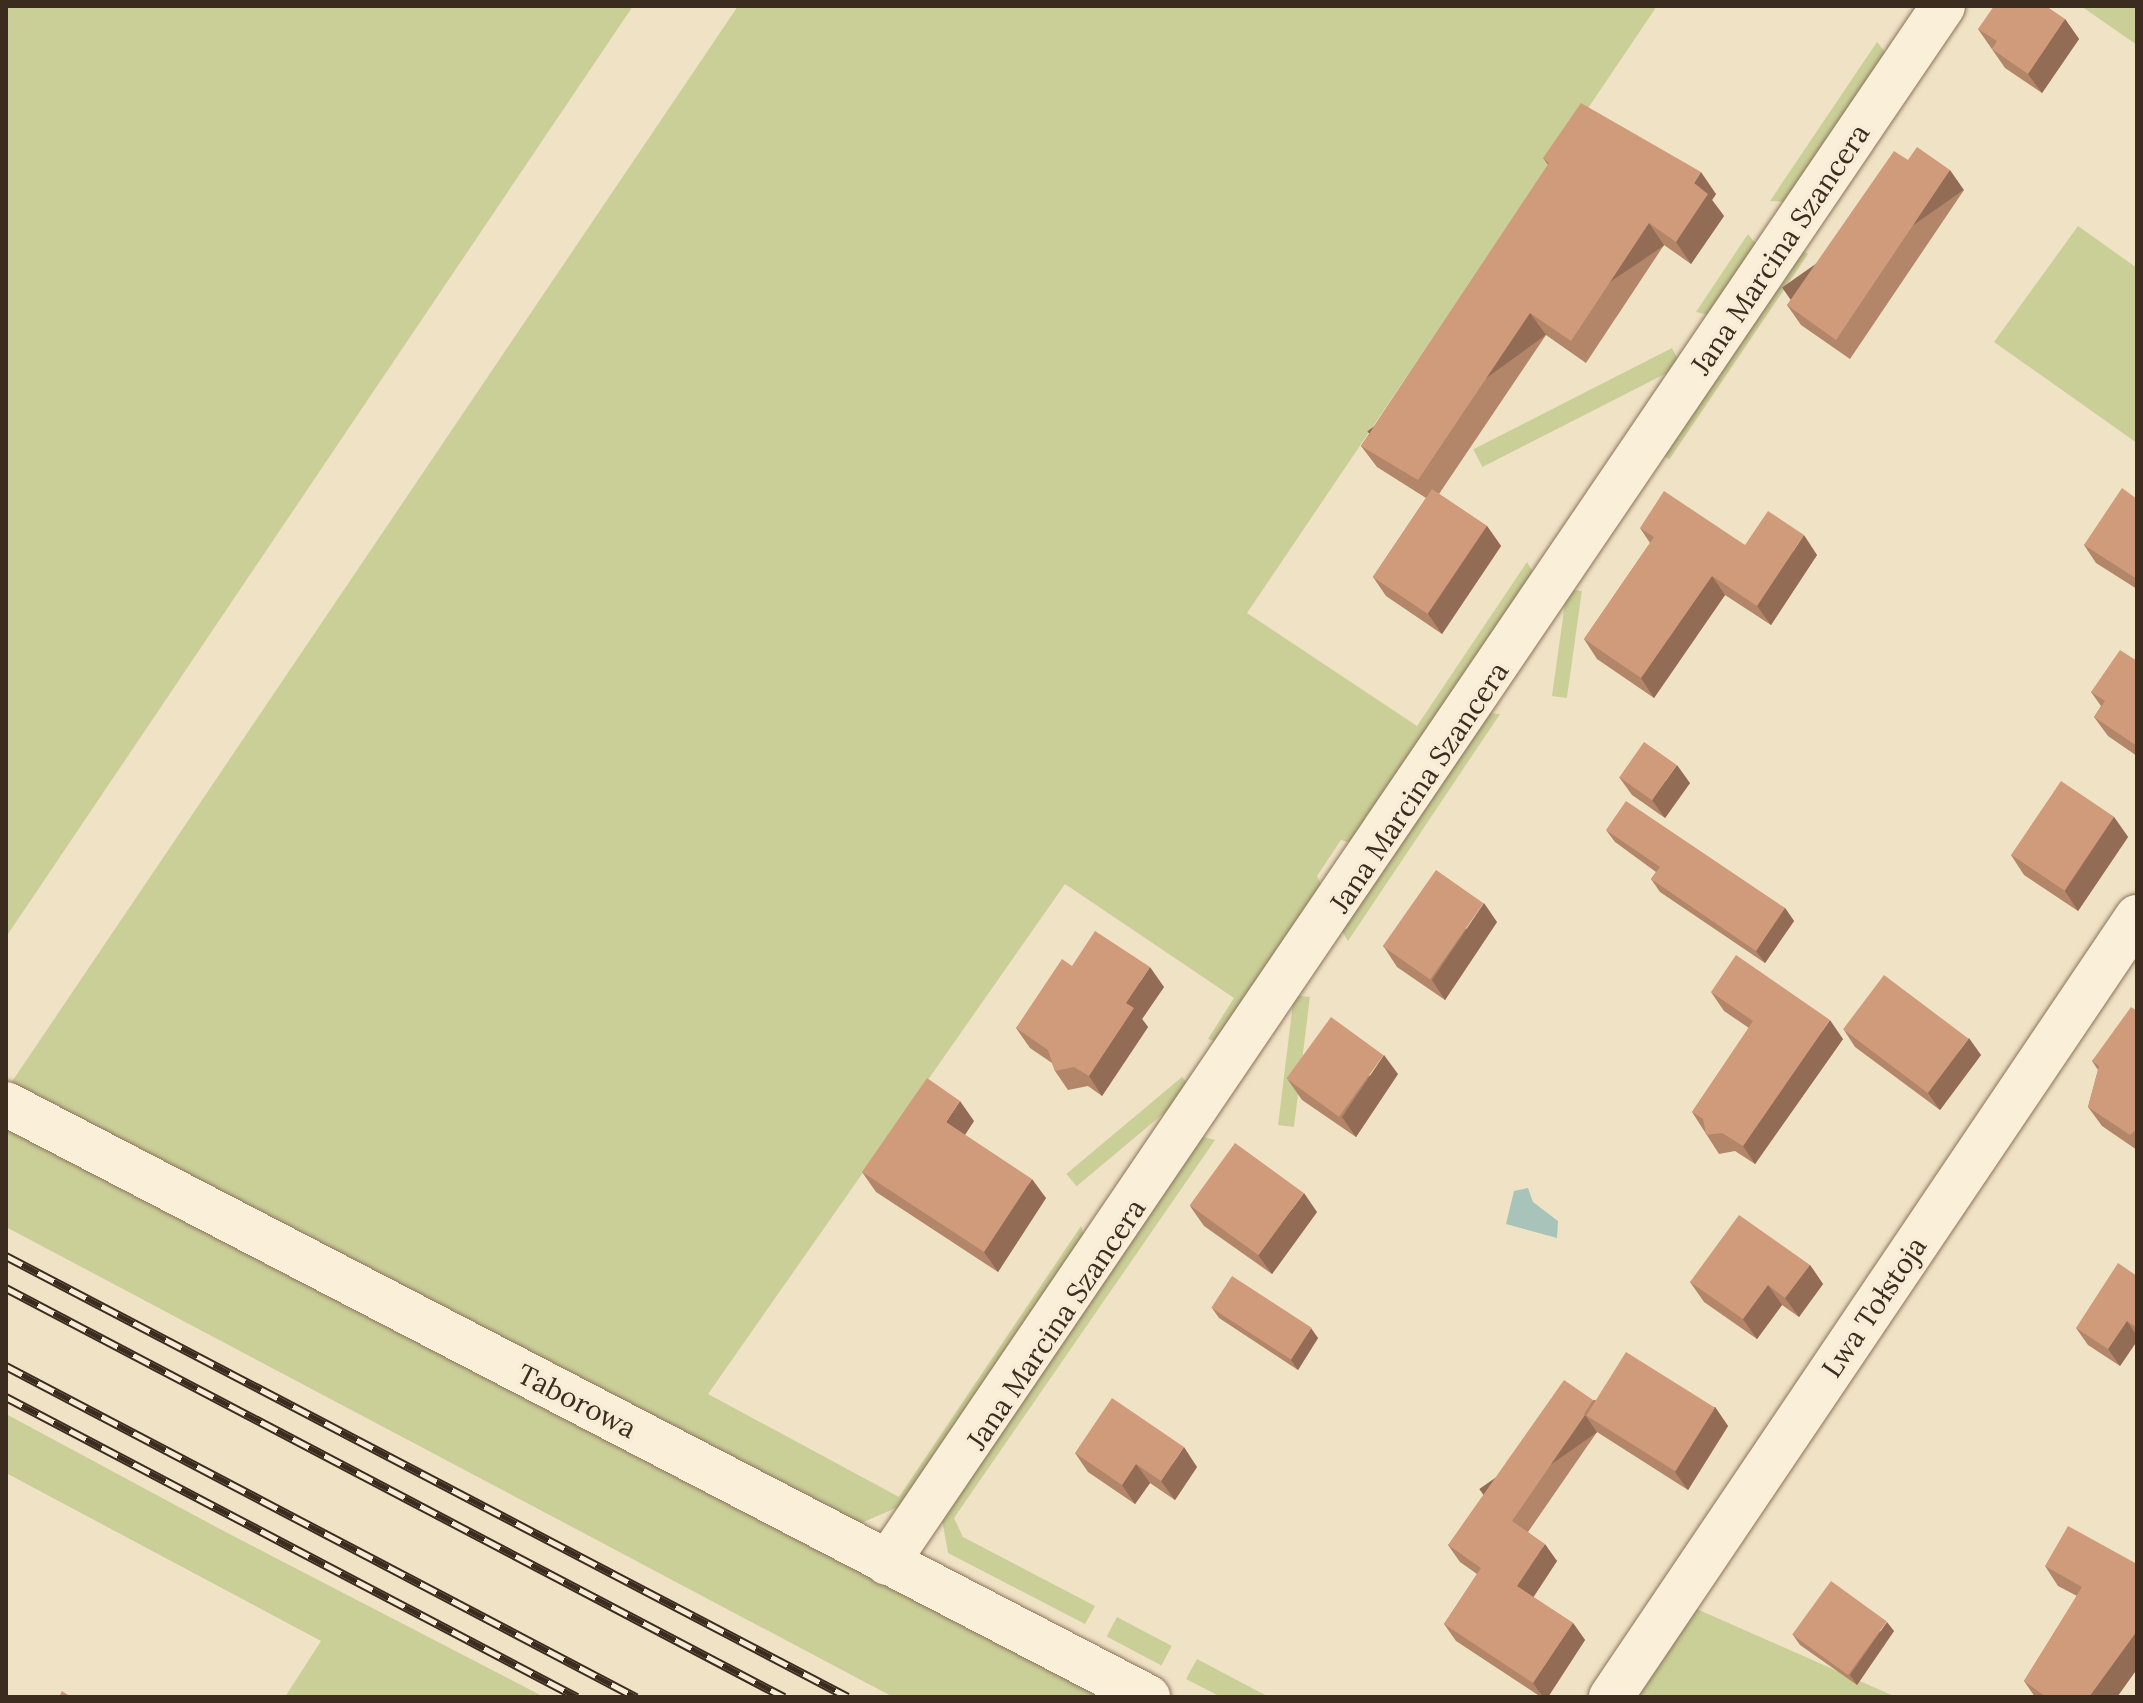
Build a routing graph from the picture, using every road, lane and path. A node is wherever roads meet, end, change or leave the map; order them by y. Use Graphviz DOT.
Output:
graph roads {
  1 [pos="1943,6"];
  2 [pos="2137,917"];
  3 [pos="6,1104"];
  4 [pos="887,1563"];
  5 [pos="1148,1697"];
  6 [pos="1611,1697"];
  1 -- 4 [label="street, Jana Marcina Szancera"];
  2 -- 6 [label="street, Lwa Tołstoja"];
  3 -- 4 [label="street, Taborowa"];
  4 -- 5 [label="street, Taborowa"];
}
